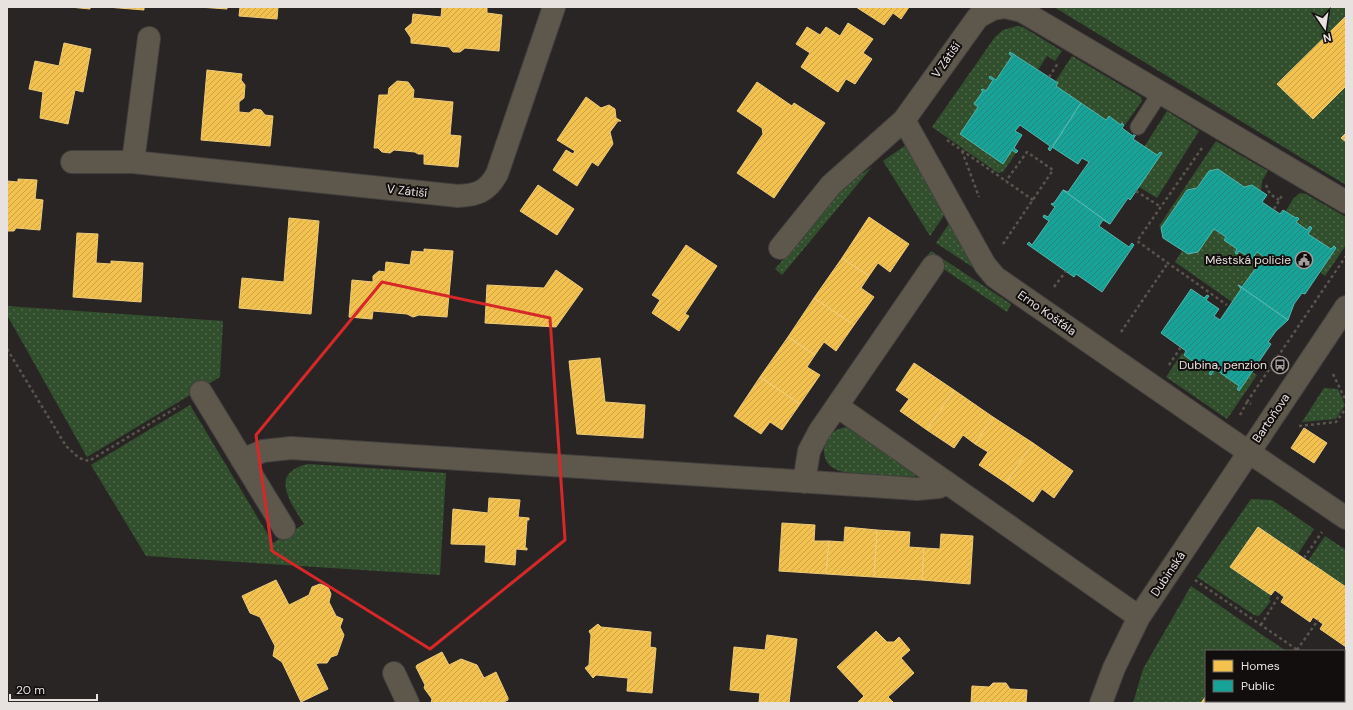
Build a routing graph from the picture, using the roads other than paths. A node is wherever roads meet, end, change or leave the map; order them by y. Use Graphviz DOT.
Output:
graph roads {
  1 [pos="554,7"];
  2 [pos="999,7"];
  3 [pos="149,38"];
  4 [pos="1160,93"];
  5 [pos="904,120"];
  6 [pos="1138,128"];
  7 [pos="72,162"];
  8 [pos="133,162"];
  9 [pos="1346,202"];
  10 [pos="780,248"];
  11 [pos="933,266"];
  12 [pos="1346,306"];
  13 [pos="201,392"];
  14 [pos="837,406"];
  15 [pos="1249,452"];
  16 [pos="242,460"];
  17 [pos="804,482"];
  18 [pos="946,482"];
  19 [pos="1346,518"];
  20 [pos="284,528"];
  21 [pos="1139,617"];
  22 [pos="394,673"];
  23 [pos="408,703"];
  24 [pos="1101,703"];
  1 -- 8 [label="street, V Zátiší"];
  2 -- 4 [label="street"];
  2 -- 5 [label="street, V Zátiší"];
  3 -- 8 [label="street"];
  4 -- 6 [label="lane"];
  4 -- 9 [label="street"];
  5 -- 10 [label="street, V Zátiší"];
  5 -- 15 [label="street, Erno Košťála"];
  7 -- 8 [label="street, V Zátiší"];
  11 -- 14 [label="street"];
  12 -- 15 [label="street, Bartoňova"];
  13 -- 16 [label="street"];
  14 -- 17 [label="street"];
  14 -- 18 [label="street"];
  15 -- 19 [label="street, Bartoňova"];
  15 -- 21 [label="street, Dubinská"];
  16 -- 17 [label="street"];
  16 -- 20 [label="street"];
  17 -- 18 [label="street"];
  18 -- 21 [label="street"];
  21 -- 24 [label="street, Dubinská"];
  22 -- 23 [label="street"];
}
